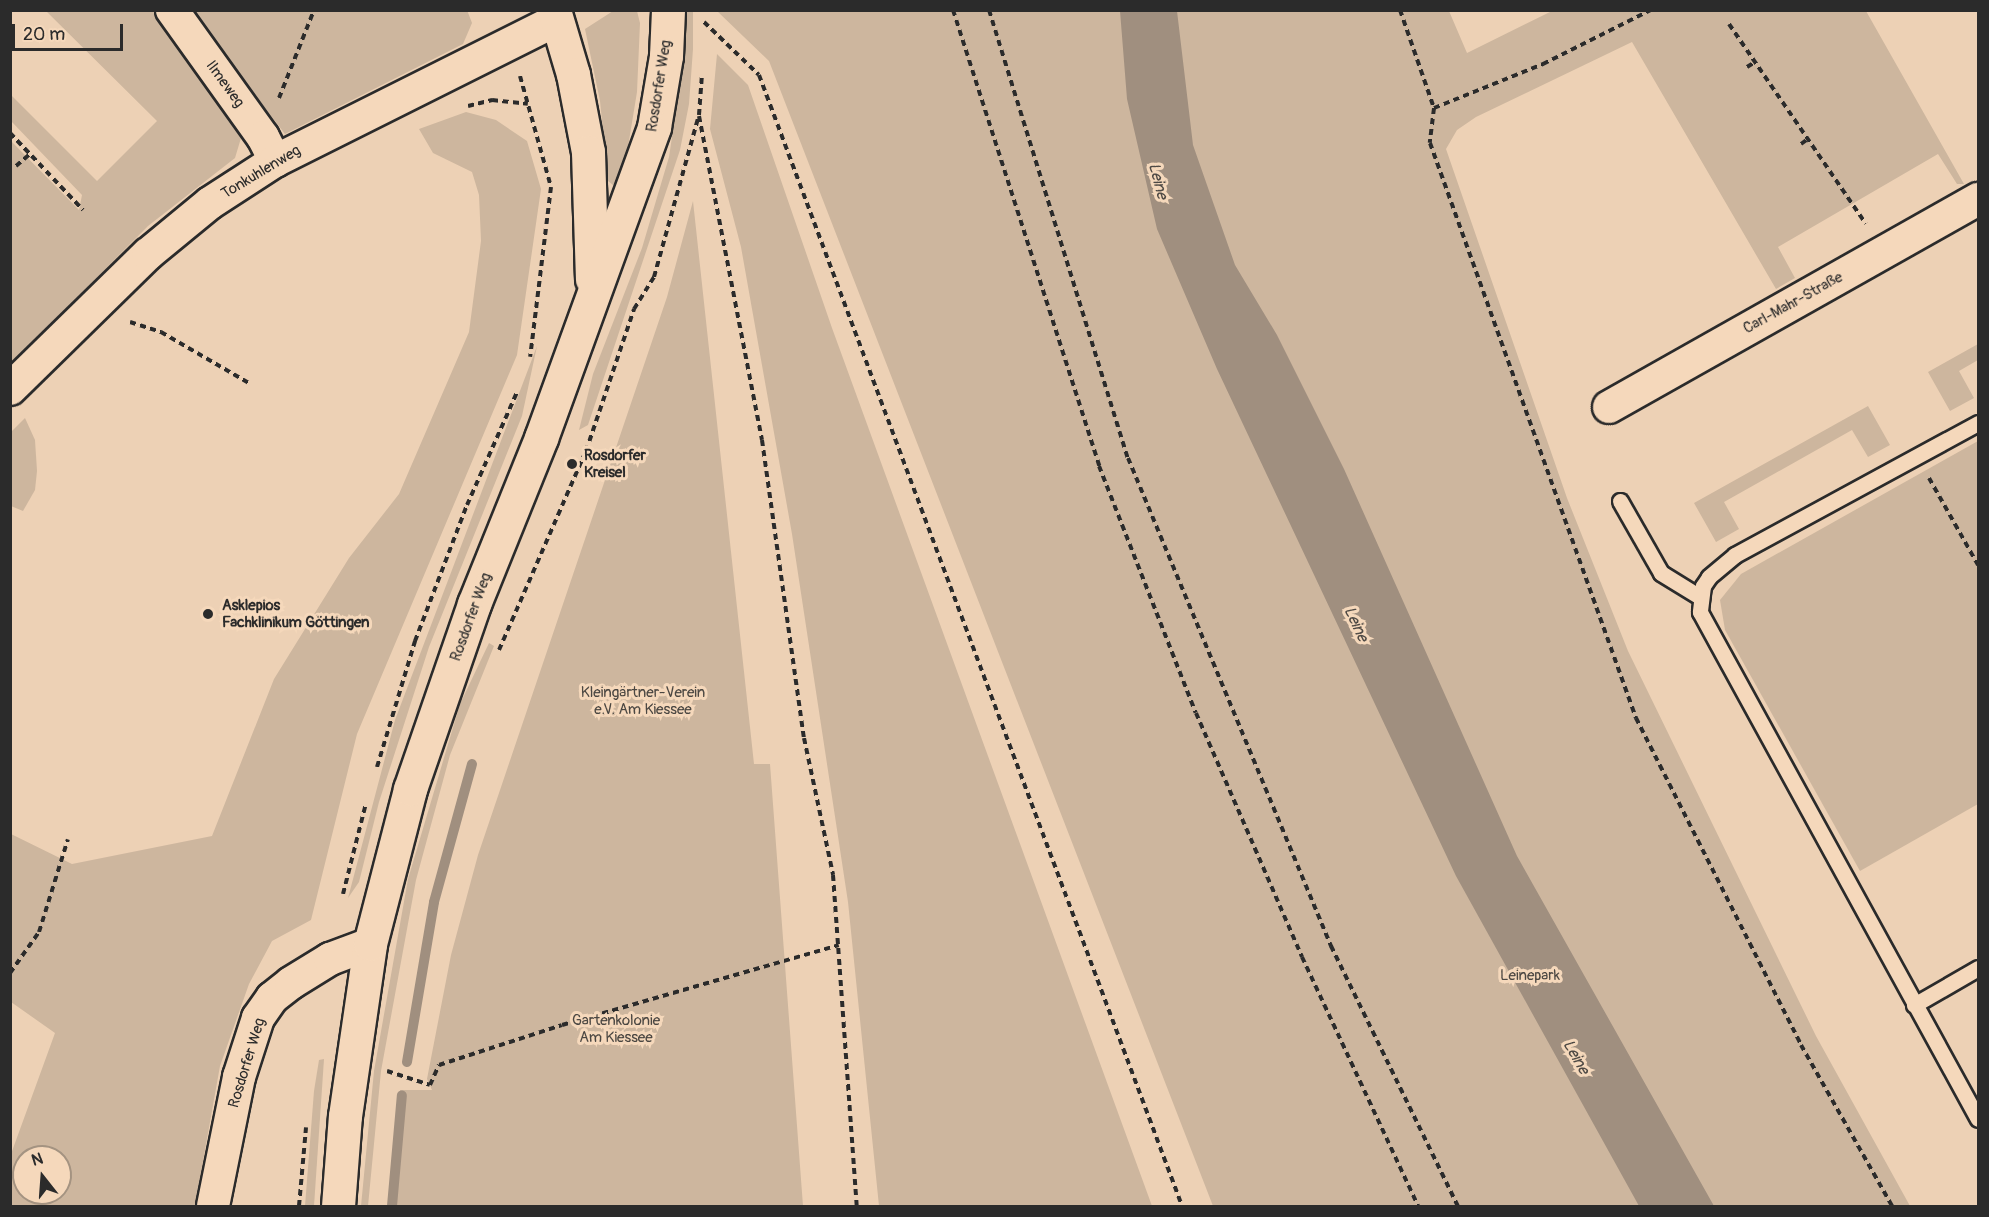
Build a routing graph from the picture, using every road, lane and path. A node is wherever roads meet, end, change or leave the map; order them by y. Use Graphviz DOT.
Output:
graph roads {
  1 [pos="172,10"];
  2 [pos="314,10"];
  3 [pos="668,10"];
  4 [pos="954,10"];
  5 [pos="988,10"];
  6 [pos="1400,10"];
  7 [pos="1651,10"];
  8 [pos="562,14"];
  9 [pos="704,22"];
  10 [pos="1729,24"];
  11 [pos="1755,62"];
  12 [pos="1748,67"];
  13 [pos="1434,108"];
  14 [pos="699,115"];
  15 [pos="10,133"];
  16 [pos="1808,140"];
  17 [pos="1801,144"];
  18 [pos="269,149"];
  19 [pos="30,154"];
  20 [pos="16,166"];
  21 [pos="1978,200"];
  22 [pos="83,210"];
  23 [pos="1884,252"];
  24 [pos="593,296"];
  25 [pos="92,309"];
  26 [pos="634,309"];
  27 [pos="249,383"];
  28 [pos="10,389"];
  29 [pos="1609,407"];
  30 [pos="1978,423"];
  31 [pos="1917,457"];
  32 [pos="1620,501"];
  33 [pos="1978,565"];
  34 [pos="1701,597"];
  35 [pos="494,661"];
  36 [pos="68,839"];
  37 [pos="370,944"];
  38 [pos="839,945"];
  39 [pos="1978,968"];
  40 [pos="10,973"];
  41 [pos="1914,1005"];
  42 [pos="388,1060"];
  43 [pos="386,1071"];
  44 [pos="385,1082"];
  45 [pos="1978,1119"];
  46 [pos="213,1206"];
  47 [pos="339,1206"];
  48 [pos="857,1206"];
  49 [pos="1182,1206"];
  50 [pos="1418,1206"];
  51 [pos="1458,1206"];
  52 [pos="1892,1206"];
  1 -- 18 [label="street, Ilmeweg"];
  2 -- 18 [label="path"];
  3 -- 24 [label="main road, Rosdorfer Weg"];
  4 -- 50 [label="path"];
  5 -- 51 [label="path"];
  6 -- 13 [label="path"];
  7 -- 13 [label="path"];
  8 -- 18 [label="street, Tonkuhlenweg"];
  8 -- 24 [label="main road, Rosdorfer Weg"];
  9 -- 49 [label="path"];
  10 -- 11 [label="path"];
  11 -- 12 [label="path"];
  11 -- 16 [label="path"];
  13 -- 52 [label="path"];
  14 -- 38 [label="path"];
  15 -- 19 [label="path"];
  16 -- 17 [label="path"];
  16 -- 23 [label="path"];
  18 -- 25 [label="street, Tonkuhlenweg"];
  19 -- 20 [label="path"];
  19 -- 22 [label="path"];
  21 -- 23 [label="street, Carl-Mahr-Straße"];
  23 -- 29 [label="street, Carl-Mahr-Straße"];
  24 -- 37 [label="main road, Rosdorfer Weg"];
  25 -- 27 [label="path"];
  25 -- 28 [label="street, Tonkuhlenweg"];
  26 -- 35 [label="path"];
  30 -- 31 [label="lane"];
  31 -- 33 [label="path"];
  31 -- 34 [label="lane"];
  32 -- 34 [label="lane"];
  34 -- 41 [label="lane"];
  36 -- 40 [label="path"];
  37 -- 46 [label="street, Rosdorfer Weg"];
  37 -- 47 [label="main road, Rosdorfer Weg"];
  38 -- 43 [label="path"];
  38 -- 48 [label="path"];
  39 -- 41 [label="lane"];
  41 -- 45 [label="lane"];
  42 -- 43 [label="path"];
  43 -- 44 [label="path"];
}
